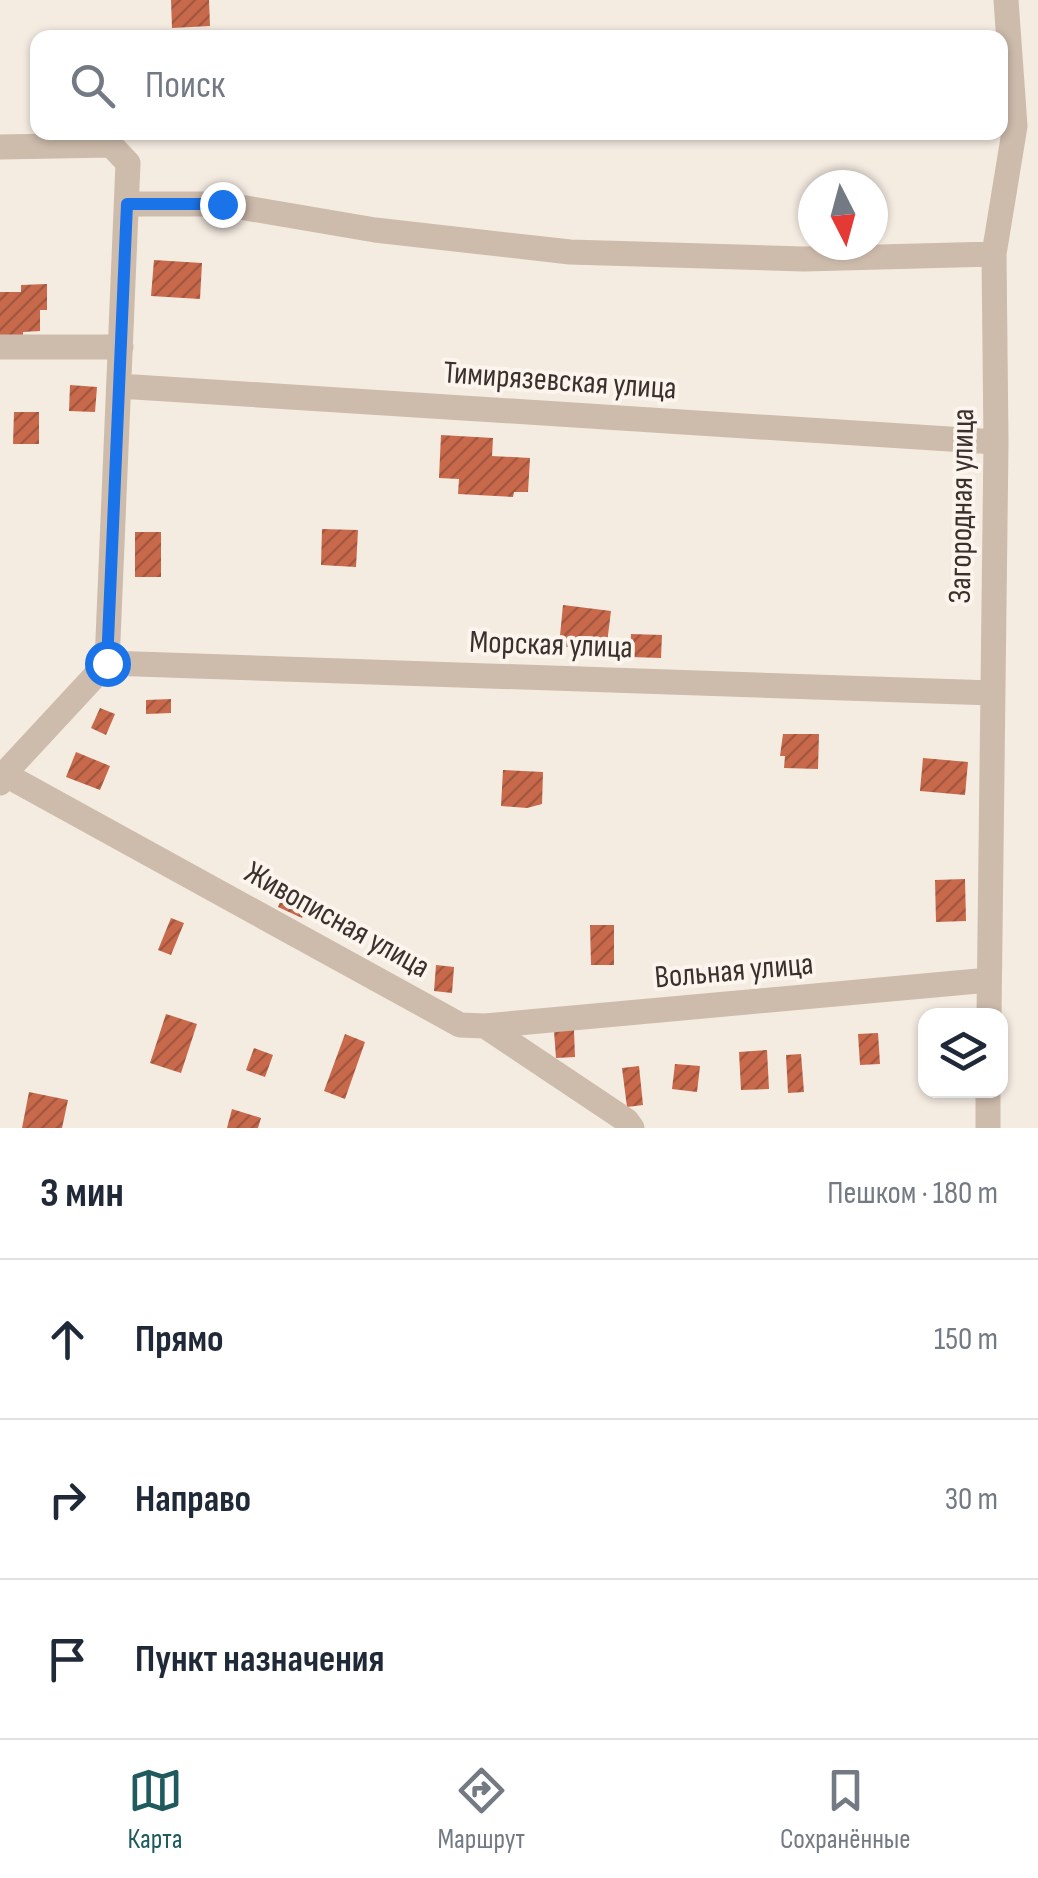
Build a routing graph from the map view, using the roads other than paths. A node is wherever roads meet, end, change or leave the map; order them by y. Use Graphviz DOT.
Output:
graph roads {
  1 [pos="1006,0"];
  2 [pos="0,147"];
  3 [pos="127,204"];
  4 [pos="994,254"];
  5 [pos="120,347"];
  6 [pos="0,348"];
  7 [pos="119,386"];
  8 [pos="996,442"];
  9 [pos="107,663"];
  10 [pos="993,692"];
  11 [pos="2,778"];
  12 [pos="989,980"];
  13 [pos="988,1008"];
  14 [pos="485,1026"];
  15 [pos="988,1098"];
  16 [pos="632,1128"];
  17 [pos="988,1128"];
  1 -- 4 [label="street, Загородная улица"];
  2 -- 3 [label="street"];
  3 -- 4 [label="street"];
  3 -- 5 [label="street"];
  4 -- 8 [label="street, Загородная улица"];
  5 -- 6 [label="street"];
  5 -- 7 [label="street"];
  7 -- 8 [label="street, Тимирязевская улица"];
  7 -- 9 [label="street"];
  8 -- 10 [label="street, Загородная улица"];
  9 -- 10 [label="street, Морская улица"];
  9 -- 11 [label="street"];
  10 -- 12 [label="street, Загородная улица"];
  11 -- 14 [label="street, Живописная улица"];
  12 -- 13 [label="street, Загородная улица"];
  12 -- 14 [label="street, Вольная улица"];
  14 -- 16 [label="street, Живописная улица"];
  15 -- 17 [label="street"];
}
